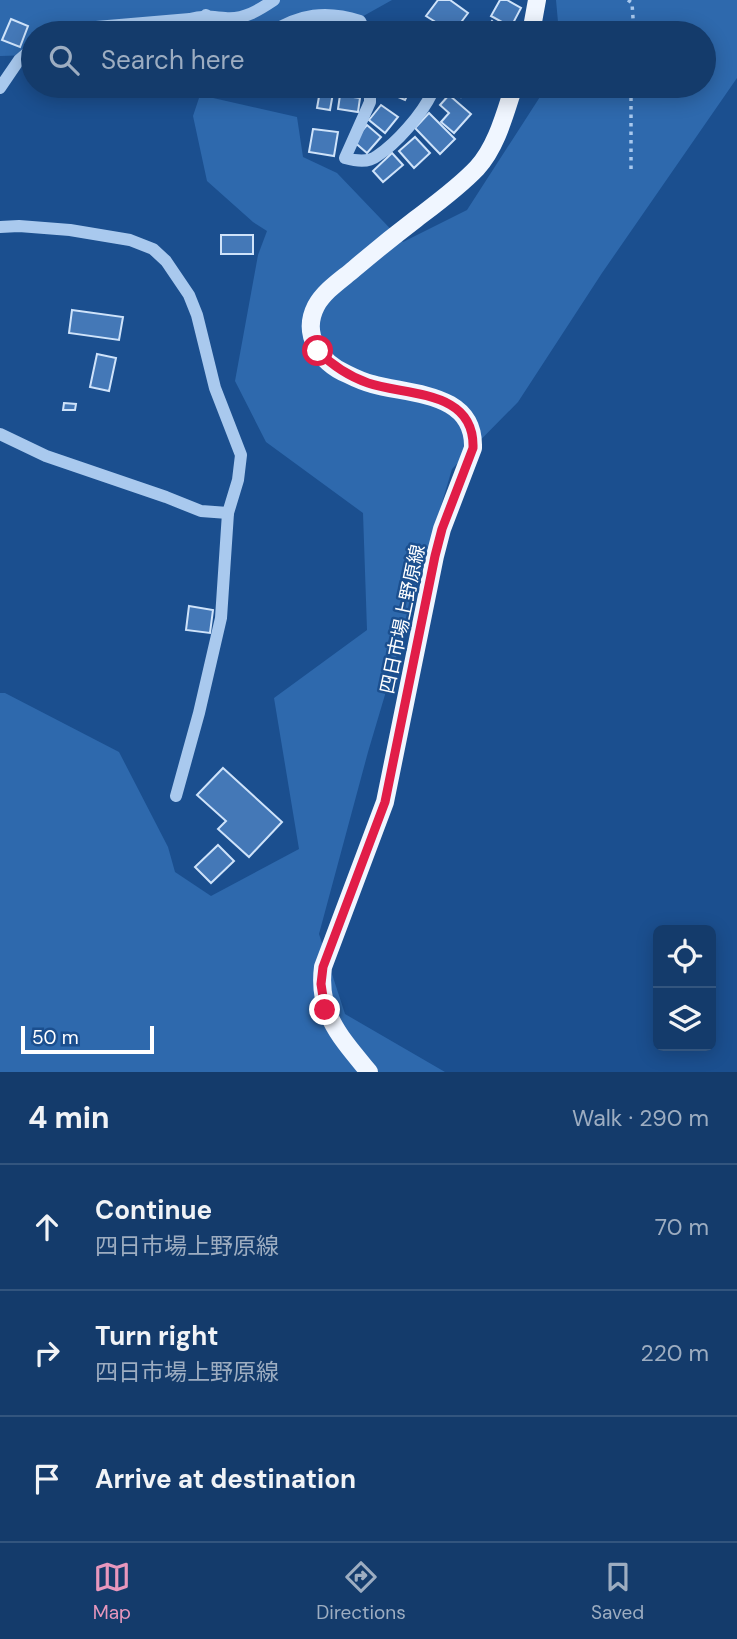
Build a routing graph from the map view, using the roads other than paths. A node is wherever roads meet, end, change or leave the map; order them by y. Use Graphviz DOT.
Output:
graph roads {
  1 [pos="274,0"];
  2 [pos="537,0"];
  3 [pos="206,15"];
  4 [pos="167,21"];
  5 [pos="206,21"];
  6 [pos="294,21"];
  7 [pos="360,21"];
  8 [pos="533,21"];
  9 [pos="21,58"];
  10 [pos="0,88"];
  11 [pos="370,98"];
  12 [pos="430,98"];
  13 [pos="510,98"];
  14 [pos="0,227"];
  15 [pos="0,434"];
  16 [pos="228,513"];
  17 [pos="176,796"];
  18 [pos="369,1072"];
  1 -- 3 [label="street"];
  2 -- 8 [label="main road"];
  3 -- 4 [label="street"];
  3 -- 5 [label="street"];
  6 -- 7 [label="street"];
  9 -- 10 [label="street"];
  11 -- 12 [label="street"];
  13 -- 18 [label="main road, 四日市場上野原線"];
  14 -- 16 [label="street"];
  15 -- 16 [label="street"];
  16 -- 17 [label="street"];
}
